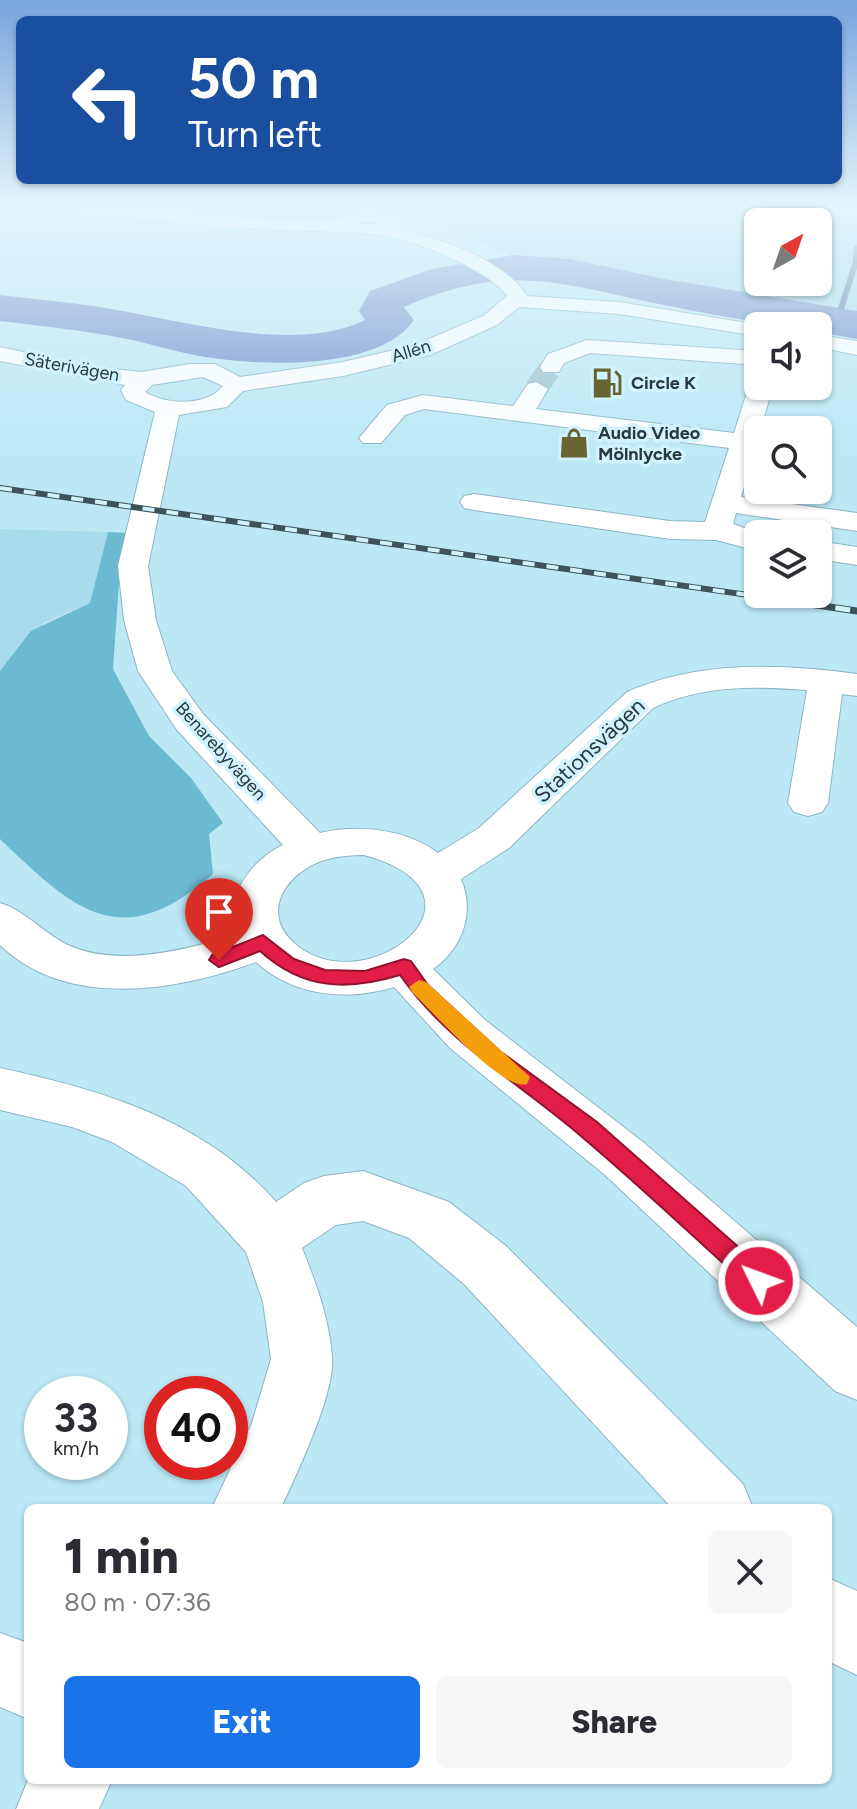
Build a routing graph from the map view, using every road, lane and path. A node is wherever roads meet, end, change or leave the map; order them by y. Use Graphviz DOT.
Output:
graph roads {
  1 [pos="514,287"];
  2 [pos="515,301"];
  3 [pos="744,328"];
  4 [pos="832,344"];
  5 [pos="857,348"];
  6 [pos="0,354"];
  7 [pos="744,357"];
  8 [pos="551,367"];
  9 [pos="145,379"];
  10 [pos="235,385"];
  11 [pos="536,389"];
  12 [pos="756,400"];
  13 [pos="168,408"];
  14 [pos="520,414"];
  15 [pos="372,438"];
  16 [pos="742,442"];
  17 [pos="474,502"];
  18 [pos="722,517"];
  19 [pos="857,522"];
  20 [pos="744,532"];
  21 [pos="832,552"];
  22 [pos="857,556"];
  23 [pos="841,683"];
  24 [pos="808,803"];
  25 [pos="311,849"];
  26 [pos="437,874"];
  27 [pos="0,919"];
  28 [pos="263,942"];
  29 [pos="404,966"];
  30 [pos="0,1089"];
  31 [pos="270,1238"];
  32 [pos="857,1369"];
  33 [pos="248,1504"];
  34 [pos="715,1504"];
  35 [pos="832,1617"];
  36 [pos="857,1638"];
  37 [pos="0,1670"];
  38 [pos="24,1679"];
  39 [pos="70,1784"];
  40 [pos="56,1809"];
  1 -- 2 [label="street"];
  2 -- 3 [label="street"];
  2 -- 10 [label="street, Allén"];
  4 -- 5 [label="street"];
  6 -- 9 [label="street, Säterivägen"];
  7 -- 8 [label="street"];
  9 -- 10 [label="street, Säterivägen"];
  9 -- 13 [label="street"];
  10 -- 13 [label="street"];
  11 -- 14 [label="street"];
  12 -- 16 [label="street"];
  13 -- 25 [label="street, Benarebyvägen"];
  14 -- 15 [label="street"];
  14 -- 16 [label="street"];
  16 -- 18 [label="street"];
  17 -- 18 [label="street"];
  18 -- 19 [label="street"];
  18 -- 20 [label="street"];
  21 -- 22 [label="street"];
  23 -- 24 [label="street"];
  23 -- 26 [label="street, Stationsvägen"];
  25 -- 26 [label="street"];
  25 -- 28 [label="street"];
  26 -- 29 [label="street"];
  27 -- 28 [label="street"];
  28 -- 29 [label="street"];
  29 -- 32 [label="street"];
  30 -- 31 [label="street"];
  31 -- 33 [label="street"];
  31 -- 34 [label="street"];
  35 -- 36 [label="street"];
  37 -- 38 [label="street"];
  39 -- 40 [label="street"];
}
